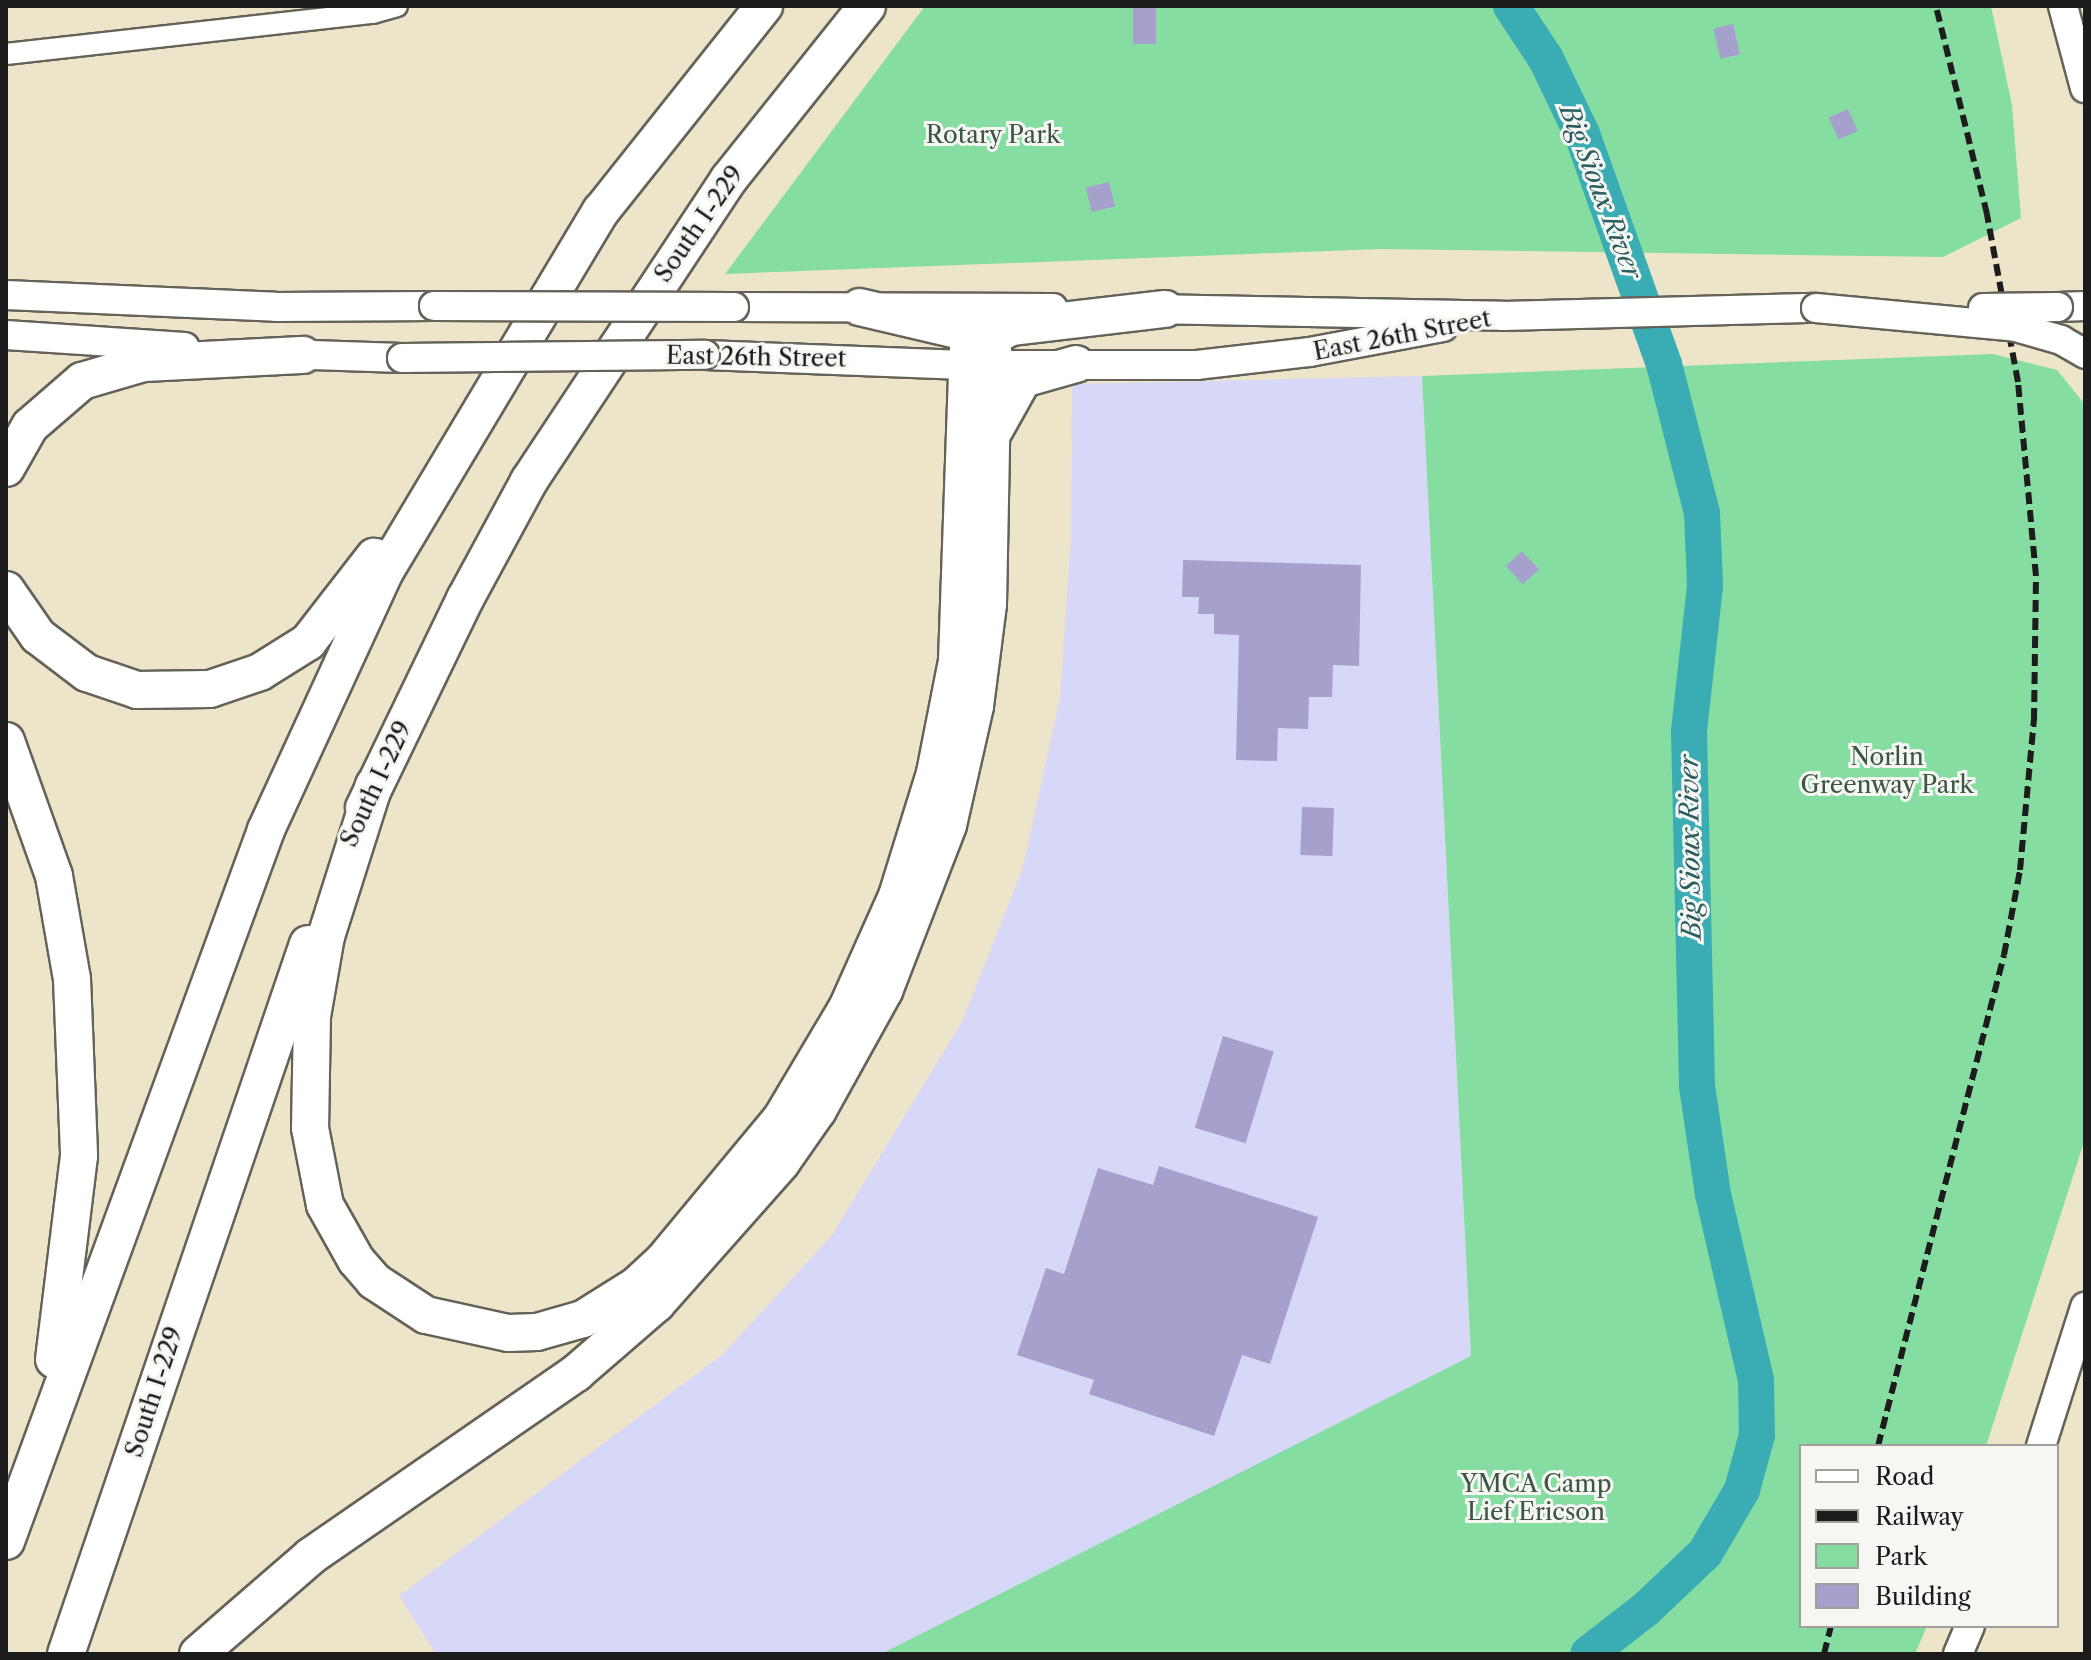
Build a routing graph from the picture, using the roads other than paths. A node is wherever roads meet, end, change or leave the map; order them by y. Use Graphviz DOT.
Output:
graph roads {
  1 [pos="397,6"];
  2 [pos="764,6"];
  3 [pos="867,6"];
  4 [pos="2063,6"];
  5 [pos="372,10"];
  6 [pos="6,54"];
  7 [pos="2085,88"];
  8 [pos="6,295"];
  9 [pos="860,307"];
  10 [pos="2072,307"];
  11 [pos="1816,308"];
  12 [pos="1165,309"];
  13 [pos="1503,316"];
  14 [pos="6,335"];
  15 [pos="2085,354"];
  16 [pos="303,355"];
  17 [pos="979,356"];
  18 [pos="1076,364"];
  19 [pos="475,421"];
  20 [pos="993,450"];
  21 [pos="6,468"];
  22 [pos="7,590"];
  23 [pos="6,741"];
  24 [pos="374,785"];
  25 [pos="2085,1307"];
  26 [pos="2042,1444"];
  27 [pos="8,1536"];
  28 [pos="1969,1628"];
  29 [pos="66,1654"];
  30 [pos="198,1654"];
  31 [pos="1958,1654"];
  1 -- 5 [label="street"];
  2 -- 19 [label="highway"];
  3 -- 24 [label="highway, South I-229"];
  4 -- 7 [label="main road"];
  5 -- 6 [label="street"];
  8 -- 9 [label="main road, East 26th Street, bridge"];
  9 -- 12 [label="main road, East 26th Street"];
  9 -- 17 [label="highway"];
  10 -- 11 [label="main road, East 26th Street, bridge"];
  11 -- 13 [label="main road, East 26th Street"];
  11 -- 15 [label="main road, bridge"];
  12 -- 13 [label="main road, East 26th Street"];
  12 -- 17 [label="highway"];
  13 -- 18 [label="main road, East 26th Street"];
  14 -- 16 [label="main road, East 26th Street"];
  16 -- 17 [label="main road, East 26th Street, bridge"];
  16 -- 21 [label="highway"];
  17 -- 18 [label="main road, East 26th Street"];
  17 -- 20 [label="highway"];
  17 -- 24 [label="highway"];
  18 -- 20 [label="highway"];
  19 -- 22 [label="highway"];
  19 -- 27 [label="highway"];
  20 -- 30 [label="highway"];
  23 -- 27 [label="highway"];
  24 -- 29 [label="highway, South I-229"];
  25 -- 26 [label="main road"];
  28 -- 31 [label="main road"];
}
